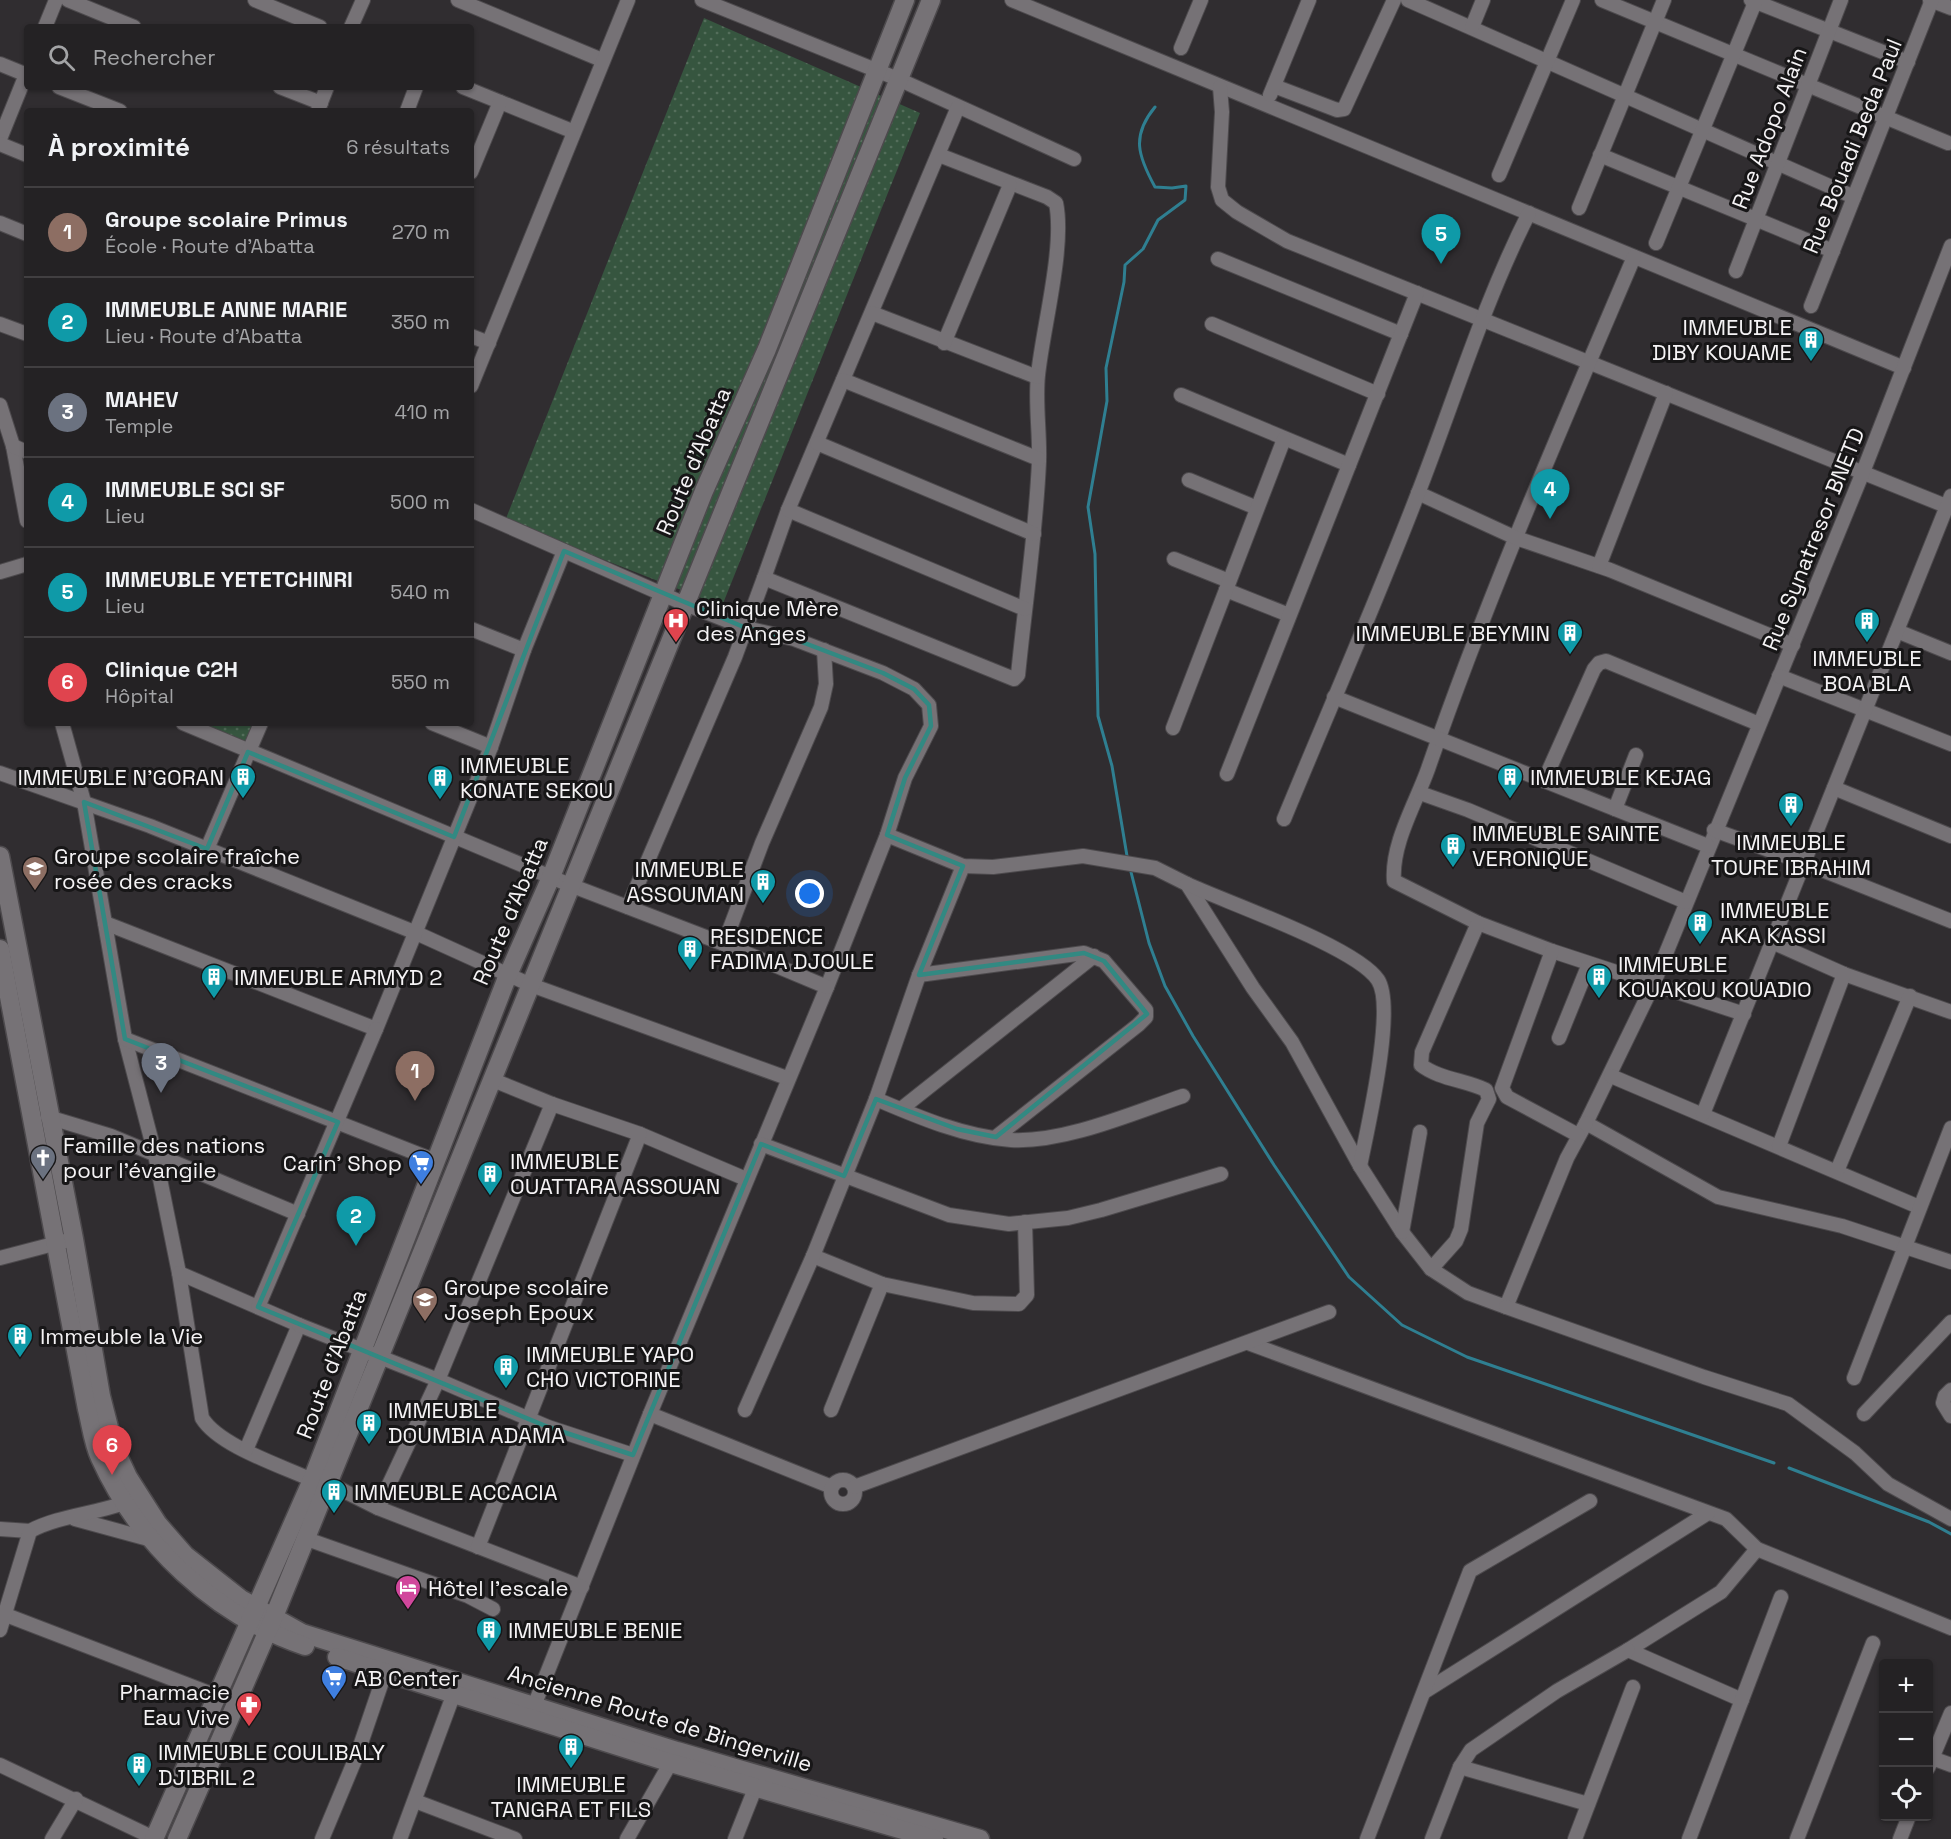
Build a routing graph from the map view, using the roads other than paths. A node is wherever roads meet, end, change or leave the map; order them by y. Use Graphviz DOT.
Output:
graph roads {
  1 [pos="56,0"];
  2 [pos="68,0"];
  3 [pos="255,0"];
  4 [pos="363,0"];
  5 [pos="458,0"];
  6 [pos="628,0"];
  7 [pos="702,0"];
  8 [pos="905,0"];
  9 [pos="931,0"];
  10 [pos="1012,0"];
  11 [pos="1201,0"];
  12 [pos="1309,0"];
  13 [pos="1394,0"];
  14 [pos="1408,0"];
  15 [pos="1484,0"];
  16 [pos="1573,0"];
  17 [pos="1602,0"];
  18 [pos="1664,0"];
  19 [pos="1841,0"];
  20 [pos="1931,0"];
  21 [pos="1754,1"];
  22 [pos="1951,8"];
  23 [pos="1655,22"];
  24 [pos="46,24"];
  25 [pos="127,24"];
  26 [pos="313,24"];
  27 [pos="352,24"];
  28 [pos="1472,27"];
  29 [pos="1829,30"];
  30 [pos="1181,48"];
  31 [pos="1733,54"];
  32 [pos="602,60"];
  33 [pos="1548,61"];
  34 [pos="1908,62"];
  35 [pos="0,64"];
  36 [pos="877,70"];
  37 [pos="24,73"];
  38 [pos="898,79"];
  39 [pos="24,81"];
  40 [pos="1808,84"];
  41 [pos="1274,86"];
  42 [pos="1220,87"];
  43 [pos="66,90"];
  44 [pos="286,90"];
  45 [pos="326,90"];
  46 [pos="415,90"];
  47 [pos="470,90"];
  48 [pos="1625,96"];
  49 [pos="500,102"];
  50 [pos="1266,105"];
  51 [pos="319,107"];
  52 [pos="958,107"];
  53 [pos="112,108"];
  54 [pos="408,108"];
  55 [pos="1886,117"];
  56 [pos="1702,130"];
  57 [pos="572,131"];
  58 [pos="0,139"];
  59 [pos="1948,142"];
  60 [pos="0,144"];
  61 [pos="24,154"];
  62 [pos="939,155"];
  63 [pos="1600,155"];
  64 [pos="1074,159"];
  65 [pos="1778,163"];
  66 [pos="474,165"];
  67 [pos="1499,175"];
  68 [pos="1010,184"];
  69 [pos="1678,189"];
  70 [pos="1854,197"];
  71 [pos="1579,208"];
  72 [pos="1529,213"];
  73 [pos="1755,220"];
  74 [pos="0,223"];
  75 [pos="24,233"];
  76 [pos="1656,243"];
  77 [pos="1951,246"];
  78 [pos="1833,251"];
  79 [pos="1634,258"];
  80 [pos="1218,259"];
  81 [pos="1736,271"];
  82 [pos="1417,293"];
  83 [pos="1811,306"];
  84 [pos="872,313"];
  85 [pos="1482,320"];
  86 [pos="0,324"];
  87 [pos="1212,324"];
  88 [pos="24,333"];
  89 [pos="1401,334"];
  90 [pos="474,337"];
  91 [pos="489,343"];
  92 [pos="944,343"];
  93 [pos="1589,364"];
  94 [pos="1904,368"];
  95 [pos="1038,377"];
  96 [pos="474,379"];
  97 [pos="843,380"];
  98 [pos="1666,393"];
  99 [pos="1378,394"];
  100 [pos="1181,395"];
  101 [pos="0,405"];
  102 [pos="1284,439"];
  103 [pos="817,443"];
  104 [pos="13,446"];
  105 [pos="24,451"];
  106 [pos="1039,459"];
  107 [pos="1349,465"];
  108 [pos="1863,472"];
  109 [pos="1189,480"];
  110 [pos="1418,493"];
  111 [pos="1950,504"];
  112 [pos="24,505"];
  113 [pos="1257,508"];
  114 [pos="788,510"];
  115 [pos="474,511"];
  116 [pos="1034,534"];
  117 [pos="1516,538"];
  118 [pos="564,551"];
  119 [pos="1174,559"];
  120 [pos="24,565"];
  121 [pos="1599,566"];
  122 [pos="0,572"];
  123 [pos="764,578"];
  124 [pos="1227,585"];
  125 [pos="663,595"];
  126 [pos="685,604"];
  127 [pos="1025,609"];
  128 [pos="1289,615"];
  129 [pos="746,628"];
  130 [pos="474,631"];
  131 [pos="1897,631"];
  132 [pos="1793,645"];
  133 [pos="524,650"];
  134 [pos="824,650"];
  135 [pos="1951,653"];
  136 [pos="1779,676"];
  137 [pos="1334,697"];
  138 [pos="1865,709"];
  139 [pos="1759,724"];
  140 [pos="63,726"];
  141 [pos="190,726"];
  142 [pos="260,726"];
  143 [pos="439,726"];
  144 [pos="1173,728"];
  145 [pos="1439,738"];
  146 [pos="1951,744"];
  147 [pos="491,747"];
  148 [pos="248,752"];
  149 [pos="1636,755"];
  150 [pos="0,773"];
  151 [pos="1227,774"];
  152 [pos="1544,781"];
  153 [pos="1833,788"];
  154 [pos="1420,793"];
  155 [pos="84,802"];
  156 [pos="1615,809"];
  157 [pos="1284,819"];
  158 [pos="1714,830"];
  159 [pos="887,835"];
  160 [pos="1951,836"];
  161 [pos="454,837"];
  162 [pos="1708,846"];
  163 [pos="207,849"];
  164 [pos="0,856"];
  165 [pos="1802,861"];
  166 [pos="963,866"];
  167 [pos="551,877"];
  168 [pos="1187,884"];
  169 [pos="570,885"];
  170 [pos="1686,902"];
  171 [pos="628,907"];
  172 [pos="1951,921"];
  173 [pos="105,923"];
  174 [pos="1478,923"];
  175 [pos="414,932"];
  176 [pos="1772,942"];
  177 [pos="724,944"];
  178 [pos="6,948"];
  179 [pos="1552,951"];
  180 [pos="1094,956"];
  181 [pos="1589,964"];
  182 [pos="1844,974"];
  183 [pos="508,975"];
  184 [pos="919,975"];
  185 [pos="531,985"];
  186 [pos="1653,985"];
  187 [pos="827,987"];
  188 [pos="1910,996"];
  189 [pos="1951,1012"];
  190 [pos="1744,1014"];
  191 [pos="376,1029"];
  192 [pos="1559,1038"];
  193 [pos="125,1039"];
  194 [pos="1611,1076"];
  195 [pos="787,1078"];
  196 [pos="493,1080"];
  197 [pos="1183,1096"];
  198 [pos="876,1099"];
  199 [pos="552,1104"];
  200 [pos="901,1110"];
  201 [pos="1703,1114"];
  202 [pos="48,1117"];
  203 [pos="338,1122"];
  204 [pos="1586,1123"];
  205 [pos="1951,1128"];
  206 [pos="1420,1132"];
  207 [pos="640,1134"];
  208 [pos="1578,1135"];
  209 [pos="996,1137"];
  210 [pos="761,1144"];
  211 [pos="1779,1146"];
  212 [pos="155,1154"];
  213 [pos="436,1161"];
  214 [pos="1360,1166"];
  215 [pos="1837,1171"];
  216 [pos="1221,1174"];
  217 [pos="844,1176"];
  218 [pos="746,1179"];
  219 [pos="1919,1207"];
  220 [pos="298,1215"];
  221 [pos="1025,1222"];
  222 [pos="1402,1232"];
  223 [pos="74,1239"];
  224 [pos="55,1243"];
  225 [pos="1905,1248"];
  226 [pos="813,1256"];
  227 [pos="0,1258"];
  228 [pos="1951,1263"];
  229 [pos="1431,1269"];
  230 [pos="179,1273"];
  231 [pos="882,1284"];
  232 [pos="258,1307"];
  233 [pos="1506,1307"];
  234 [pos="1329,1312"];
  235 [pos="1951,1322"];
  236 [pos="299,1325"];
  237 [pos="1248,1343"];
  238 [pos="370,1354"];
  239 [pos="1854,1378"];
  240 [pos="438,1380"];
  241 [pos="1951,1390"];
  242 [pos="745,1410"];
  243 [pos="831,1410"];
  244 [pos="650,1414"];
  245 [pos="1864,1414"];
  246 [pos="1951,1416"];
  247 [pos="526,1418"];
  248 [pos="246,1450"];
  249 [pos="633,1455"];
  250 [pos="319,1481"];
  251 [pos="832,1487"];
  252 [pos="854,1487"];
  253 [pos="1590,1501"];
  254 [pos="124,1503"];
  255 [pos="378,1508"];
  256 [pos="1708,1513"];
  257 [pos="73,1519"];
  258 [pos="1951,1519"];
  259 [pos="0,1529"];
  260 [pos="30,1531"];
  261 [pos="304,1538"];
  262 [pos="152,1540"];
  263 [pos="478,1547"];
  264 [pos="1757,1548"];
  265 [pos="582,1587"];
  266 [pos="1781,1597"];
  267 [pos="493,1609"];
  268 [pos="6,1615"];
  269 [pos="251,1615"];
  270 [pos="270,1625"];
  271 [pos="1951,1628"];
  272 [pos="0,1630"];
  273 [pos="1873,1643"];
  274 [pos="1628,1650"];
  275 [pos="387,1667"];
  276 [pos="1633,1687"];
  277 [pos="456,1689"];
  278 [pos="1424,1692"];
  279 [pos="217,1695"];
  280 [pos="1742,1700"];
  281 [pos="534,1706"];
  282 [pos="1951,1713"];
  283 [pos="1933,1756"];
  284 [pos="674,1757"];
  285 [pos="1933,1763"];
  286 [pos="0,1765"];
  287 [pos="1951,1765"];
  288 [pos="1460,1767"];
  289 [pos="759,1780"];
  290 [pos="76,1799"];
  291 [pos="415,1802"];
  292 [pos="1588,1804"];
  293 [pos="1907,1821"];
  294 [pos="52,1839"];
  295 [pos="155,1839"];
  296 [pos="177,1839"];
  297 [pos="322,1839"];
  298 [pos="400,1839"];
  299 [pos="515,1839"];
  300 [pos="627,1839"];
  301 [pos="735,1839"];
  302 [pos="934,1839"];
  303 [pos="980,1839"];
  304 [pos="1366,1839"];
  305 [pos="1432,1839"];
  306 [pos="1575,1839"];
  307 [pos="1689,1839"];
  308 [pos="1797,1839"];
  309 [pos="1900,1839"];
  1 -- 24 [label="street"];
  2 -- 25 [label="street"];
  3 -- 26 [label="street"];
  4 -- 27 [label="street"];
  5 -- 32 [label="street"];
  6 -- 32 [label="street"];
  7 -- 36 [label="street"];
  8 -- 36 [label="street, Route d'Abatta"];
  9 -- 38 [label="street, Route d'Abatta"];
  10 -- 42 [label="street"];
  11 -- 30 [label="street"];
  12 -- 41 [label="street"];
  13 -- 41 [label="street"];
  14 -- 28 [label="street"];
  15 -- 28 [label="street"];
  16 -- 33 [label="street"];
  17 -- 23 [label="street"];
  18 -- 23 [label="street"];
  19 -- 29 [label="street, Rue Adopo Alain"];
  20 -- 22 [label="street"];
  20 -- 34 [label="street, Rue Bouadi Beda Paul"];
  21 -- 29 [label="street"];
  21 -- 31 [label="street"];
  23 -- 31 [label="street"];
  23 -- 48 [label="street"];
  28 -- 33 [label="street"];
  29 -- 34 [label="street"];
  29 -- 40 [label="street, Rue Adopo Alain"];
  31 -- 40 [label="street"];
  31 -- 56 [label="street"];
  32 -- 57 [label="street"];
  33 -- 48 [label="street"];
  33 -- 67 [label="street"];
  34 -- 55 [label="street, Rue Bouadi Beda Paul"];
  35 -- 37 [label="street"];
  36 -- 38 [label="street"];
  36 -- 125 [label="street, Route d'Abatta"];
  38 -- 52 [label="street"];
  38 -- 126 [label="street, Route d'Abatta"];
  39 -- 58 [label="street"];
  40 -- 55 [label="street"];
  40 -- 65 [label="street, Rue Adopo Alain"];
  41 -- 50 [label="street"];
  42 -- 50 [label="street"];
  42 -- 82 [label="street"];
  43 -- 53 [label="street"];
  44 -- 51 [label="street"];
  45 -- 51 [label="street"];
  46 -- 54 [label="street"];
  47 -- 49 [label="street"];
  48 -- 56 [label="street"];
  48 -- 63 [label="street"];
  49 -- 57 [label="street"];
  49 -- 66 [label="street"];
  50 -- 72 [label="street"];
  52 -- 62 [label="street"];
  52 -- 64 [label="street"];
  55 -- 59 [label="street"];
  55 -- 70 [label="street, Rue Bouadi Beda Paul"];
  56 -- 65 [label="street"];
  56 -- 69 [label="street"];
  57 -- 91 [label="street"];
  60 -- 61 [label="street"];
  62 -- 68 [label="street"];
  62 -- 84 [label="street"];
  63 -- 69 [label="street"];
  63 -- 71 [label="street"];
  65 -- 70 [label="street"];
  65 -- 73 [label="street, Rue Adopo Alain"];
  68 -- 92 [label="street"];
  68 -- 95 [label="street"];
  69 -- 73 [label="street"];
  69 -- 76 [label="street"];
  70 -- 78 [label="street, Rue Bouadi Beda Paul"];
  72 -- 79 [label="street"];
  72 -- 85 [label="street"];
  73 -- 78 [label="street"];
  73 -- 81 [label="street, Rue Adopo Alain"];
  74 -- 75 [label="street"];
  77 -- 94 [label="street, Rue Synatresor BNETD"];
  78 -- 83 [label="street, Rue Bouadi Beda Paul"];
  79 -- 93 [label="street"];
  79 -- 94 [label="street"];
  80 -- 89 [label="street"];
  82 -- 85 [label="street"];
  82 -- 89 [label="street"];
  84 -- 92 [label="street"];
  84 -- 97 [label="street"];
  85 -- 93 [label="street"];
  85 -- 110 [label="street"];
  86 -- 88 [label="street"];
  87 -- 99 [label="street"];
  89 -- 99 [label="street"];
  90 -- 91 [label="street"];
  91 -- 96 [label="street"];
  92 -- 95 [label="street"];
  93 -- 98 [label="street"];
  93 -- 117 [label="street"];
  94 -- 108 [label="street, Rue Synatresor BNETD"];
  95 -- 106 [label="street"];
  97 -- 103 [label="street"];
  97 -- 106 [label="street"];
  98 -- 108 [label="street"];
  98 -- 121 [label="street"];
  99 -- 107 [label="street"];
  100 -- 102 [label="street"];
  101 -- 104 [label="street"];
  102 -- 107 [label="street"];
  102 -- 113 [label="street"];
  103 -- 114 [label="street"];
  103 -- 116 [label="street"];
  104 -- 105 [label="street"];
  104 -- 112 [label="street"];
  106 -- 116 [label="street"];
  107 -- 128 [label="street"];
  108 -- 111 [label="street"];
  108 -- 132 [label="street, Rue Synatresor BNETD"];
  109 -- 113 [label="street"];
  110 -- 117 [label="street"];
  110 -- 137 [label="street"];
  111 -- 131 [label="street"];
  113 -- 124 [label="street"];
  114 -- 123 [label="street"];
  114 -- 127 [label="street"];
  115 -- 118 [label="street"];
  116 -- 127 [label="street"];
  117 -- 121 [label="street"];
  117 -- 145 [label="street"];
  118 -- 125 [label="street"];
  118 -- 133 [label="street"];
  119 -- 124 [label="street"];
  120 -- 122 [label="street"];
  121 -- 132 [label="street"];
  123 -- 127 [label="street"];
  123 -- 129 [label="street"];
  124 -- 128 [label="street"];
  124 -- 144 [label="street"];
  125 -- 126 [label="street"];
  125 -- 167 [label="street, Route d'Abatta"];
  126 -- 129 [label="street"];
  126 -- 169 [label="street, Route d'Abatta"];
  128 -- 151 [label="street"];
  129 -- 134 [label="street"];
  129 -- 171 [label="street"];
  130 -- 133 [label="street"];
  131 -- 135 [label="street"];
  131 -- 138 [label="street"];
  132 -- 136 [label="street, Rue Synatresor BNETD"];
  133 -- 147 [label="street"];
  134 -- 159 [label="street"];
  134 -- 177 [label="street"];
  136 -- 138 [label="street"];
  136 -- 139 [label="street, Rue Synatresor BNETD"];
  137 -- 145 [label="street"];
  137 -- 157 [label="street"];
  138 -- 146 [label="street"];
  138 -- 153 [label="street"];
  139 -- 152 [label="street"];
  139 -- 158 [label="street, Rue Synatresor BNETD"];
  140 -- 155 [label="street"];
  141 -- 148 [label="street"];
  142 -- 148 [label="street"];
  143 -- 147 [label="street"];
  145 -- 152 [label="street"];
  145 -- 154 [label="street"];
  147 -- 161 [label="street"];
  148 -- 161 [label="street"];
  148 -- 163 [label="street"];
  149 -- 156 [label="street"];
  150 -- 155 [label="street"];
  152 -- 156 [label="street"];
  153 -- 160 [label="street"];
  153 -- 165 [label="street"];
  154 -- 170 [label="street"];
  154 -- 174 [label="street"];
  155 -- 163 [label="street"];
  155 -- 173 [label="street"];
  156 -- 162 [label="street"];
  158 -- 162 [label="street, Rue Synatresor BNETD"];
  158 -- 165 [label="street"];
  159 -- 166 [label="street"];
  159 -- 187 [label="street"];
  161 -- 167 [label="street"];
  161 -- 175 [label="street"];
  162 -- 170 [label="street, Rue Synatresor BNETD"];
  163 -- 175 [label="street"];
  164 -- 178 [label="street, Ancienne Route de Bingerville"];
  165 -- 172 [label="street"];
  165 -- 176 [label="street"];
  166 -- 168 [label="street"];
  166 -- 184 [label="street"];
  167 -- 169 [label="street"];
  167 -- 183 [label="street, Route d'Abatta"];
  168 -- 214 [label="street"];
  168 -- 214 [label="street"];
  169 -- 171 [label="street"];
  169 -- 185 [label="street, Route d'Abatta"];
  170 -- 186 [label="street, Rue Synatresor BNETD"];
  171 -- 177 [label="street"];
  173 -- 191 [label="street"];
  173 -- 193 [label="street"];
  174 -- 179 [label="street"];
  174 -- 229 [label="street"];
  175 -- 183 [label="street"];
  175 -- 191 [label="street"];
  176 -- 182 [label="street"];
  176 -- 190 [label="street"];
  177 -- 187 [label="street"];
  178 -- 202 [label="street, Ancienne Route de Bingerville"];
  178 -- 224 [label="street, Ancienne Route de Bingerville"];
  179 -- 181 [label="street"];
  179 -- 208 [label="street"];
  180 -- 184 [label="street"];
  180 -- 200 [label="street"];
  180 -- 209 [label="street"];
  181 -- 186 [label="street"];
  181 -- 192 [label="street"];
  182 -- 188 [label="street"];
  182 -- 211 [label="street"];
  183 -- 185 [label="street"];
  183 -- 213 [label="street, Route d'Abatta"];
  184 -- 198 [label="street"];
  185 -- 195 [label="street"];
  185 -- 196 [label="street, Route d'Abatta"];
  186 -- 190 [label="street"];
  186 -- 194 [label="street, Rue Synatresor BNETD"];
  187 -- 195 [label="street"];
  188 -- 189 [label="street"];
  188 -- 215 [label="street"];
  190 -- 201 [label="street"];
  191 -- 203 [label="street"];
  193 -- 203 [label="street"];
  193 -- 212 [label="street"];
  194 -- 201 [label="street"];
  194 -- 204 [label="street, Rue Synatresor BNETD"];
  195 -- 210 [label="street"];
  196 -- 199 [label="street"];
  196 -- 238 [label="street, Route d'Abatta"];
  197 -- 209 [label="street"];
  198 -- 200 [label="street"];
  198 -- 217 [label="street"];
  199 -- 207 [label="street"];
  199 -- 240 [label="street"];
  200 -- 209 [label="street"];
  201 -- 211 [label="street"];
  202 -- 212 [label="street"];
  202 -- 223 [label="street, Ancienne Route de Bingerville"];
  203 -- 213 [label="street"];
  203 -- 220 [label="street"];
  204 -- 208 [label="street, Rue Synatresor BNETD"];
  204 -- 225 [label="street"];
  205 -- 219 [label="street"];
  206 -- 222 [label="street"];
  207 -- 218 [label="street"];
  207 -- 247 [label="street"];
  208 -- 233 [label="street, Rue Synatresor BNETD"];
  210 -- 217 [label="street"];
  210 -- 218 [label="street"];
  211 -- 215 [label="street"];
  212 -- 220 [label="street"];
  212 -- 230 [label="street"];
  213 -- 238 [label="street, Route d'Abatta"];
  214 -- 222 [label="street"];
  215 -- 219 [label="street"];
  216 -- 221 [label="street"];
  217 -- 221 [label="street"];
  217 -- 226 [label="street"];
  218 -- 244 [label="street"];
  219 -- 225 [label="street"];
  220 -- 232 [label="street"];
  221 -- 231 [label="street"];
  222 -- 229 [label="street"];
  223 -- 224 [label="street"];
  223 -- 269 [label="street, Ancienne Route de Bingerville"];
  224 -- 227 [label="street"];
  224 -- 254 [label="street, Ancienne Route de Bingerville"];
  225 -- 228 [label="street"];
  225 -- 239 [label="street"];
  226 -- 231 [label="street"];
  226 -- 242 [label="street"];
  229 -- 233 [label="street"];
  230 -- 232 [label="street"];
  230 -- 248 [label="street"];
  231 -- 243 [label="street"];
  232 -- 236 [label="street"];
  233 -- 258 [label="street"];
  234 -- 237 [label="street"];
  235 -- 245 [label="street"];
  236 -- 238 [label="street"];
  236 -- 248 [label="street"];
  237 -- 252 [label="street"];
  237 -- 256 [label="street"];
  238 -- 240 [label="street"];
  238 -- 250 [label="street, Route d'Abatta"];
  240 -- 247 [label="street"];
  240 -- 255 [label="street"];
  241 -- 246 [label="street"];
  244 -- 249 [label="street"];
  244 -- 251 [label="street"];
  247 -- 249 [label="street"];
  247 -- 263 [label="street"];
  248 -- 250 [label="street"];
  249 -- 265 [label="street"];
  250 -- 255 [label="street"];
  250 -- 261 [label="street, Route d'Abatta"];
  250 -- 269 [label="street, Route d'Abatta"];
  251 -- 252 [label="street"];
  251 -- 252 [label="street"];
  253 -- 278 [label="street"];
  254 -- 257 [label="street"];
  254 -- 262 [label="street, Ancienne Route de Bingerville"];
  255 -- 263 [label="street"];
  256 -- 264 [label="street"];
  256 -- 278 [label="street"];
  257 -- 260 [label="street"];
  257 -- 262 [label="street"];
  259 -- 260 [label="street"];
  260 -- 268 [label="street"];
  261 -- 267 [label="street"];
  261 -- 270 [label="street, Route d'Abatta"];
  262 -- 269 [label="street, Ancienne Route de Bingerville"];
  263 -- 265 [label="street"];
  264 -- 271 [label="street"];
  264 -- 274 [label="street"];
  265 -- 281 [label="street"];
  266 -- 280 [label="street"];
  268 -- 272 [label="street"];
  268 -- 279 [label="street"];
  269 -- 270 [label="street, Ancienne Route de Bingerville"];
  269 -- 279 [label="street, Route d'Abatta"];
  270 -- 275 [label="street, Ancienne Route de Bingerville"];
  270 -- 296 [label="street, Route d'Abatta"];
  273 -- 308 [label="street"];
  274 -- 280 [label="street"];
  274 -- 288 [label="street"];
  275 -- 277 [label="street, Ancienne Route de Bingerville"];
  275 -- 297 [label="street"];
  276 -- 292 [label="street"];
  277 -- 281 [label="street, Ancienne Route de Bingerville"];
  277 -- 284 [label="street, Ancienne Route de Bingerville"];
  277 -- 291 [label="street"];
  278 -- 304 [label="street"];
  279 -- 295 [label="street, Route d'Abatta"];
  280 -- 307 [label="street"];
  281 -- 284 [label="street, Ancienne Route de Bingerville"];
  282 -- 283 [label="street"];
  284 -- 289 [label="street, Ancienne Route de Bingerville"];
  284 -- 300 [label="street"];
  285 -- 287 [label="street"];
  286 -- 290 [label="street"];
  288 -- 292 [label="street"];
  288 -- 305 [label="street"];
  289 -- 301 [label="street"];
  289 -- 302 [label="street, Ancienne Route de Bingerville"];
  289 -- 303 [label="street, Ancienne Route de Bingerville"];
  290 -- 294 [label="street"];
  290 -- 295 [label="street"];
  291 -- 298 [label="street"];
  291 -- 299 [label="street"];
  292 -- 306 [label="street"];
  293 -- 309 [label="street"];
}
